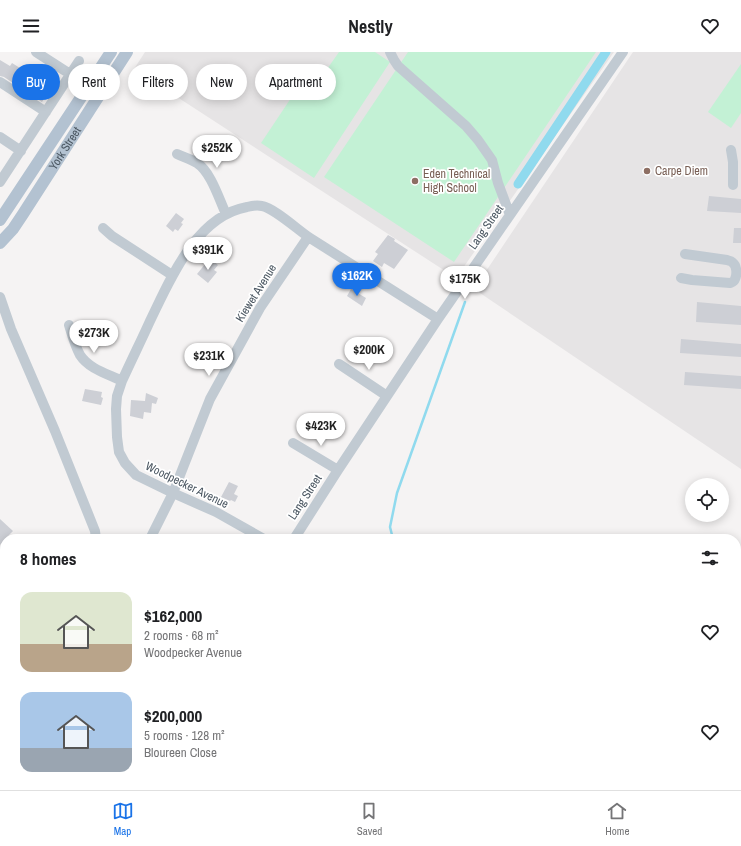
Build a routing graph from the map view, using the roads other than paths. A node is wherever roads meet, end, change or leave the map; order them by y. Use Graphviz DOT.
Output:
graph roads {
  1 [pos="36,52"];
  2 [pos="110,52"];
  3 [pos="127,52"];
  4 [pos="390,52"];
  5 [pos="623,52"];
  6 [pos="68,73"];
  7 [pos="68,77"];
  8 [pos="0,82"];
  9 [pos="46,112"];
  10 [pos="0,137"];
  11 [pos="731,150"];
  12 [pos="21,151"];
  13 [pos="177,154"];
  14 [pos="0,182"];
  15 [pos="735,183"];
  16 [pos="226,214"];
  17 [pos="510,215"];
  18 [pos="0,220"];
  19 [pos="103,228"];
  20 [pos="308,237"];
  21 [pos="0,243"];
  22 [pos="685,254"];
  23 [pos="172,275"];
  24 [pos="681,278"];
  25 [pos="0,297"];
  26 [pos="0,317"];
  27 [pos="438,319"];
  28 [pos="69,326"];
  29 [pos="11,330"];
  30 [pos="339,364"];
  31 [pos="122,381"];
  32 [pos="387,396"];
  33 [pos="293,442"];
  34 [pos="338,470"];
  35 [pos="172,493"];
  36 [pos="95,534"];
  37 [pos="152,534"];
  38 [pos="255,534"];
  39 [pos="297,534"];
  1 -- 6 [label="street"];
  2 -- 18 [label="main road, York Street"];
  3 -- 21 [label="main road, York Street"];
  4 -- 17 [label="street"];
  5 -- 17 [label="street, Lang Street"];
  7 -- 9 [label="street"];
  8 -- 9 [label="street"];
  9 -- 12 [label="street"];
  10 -- 12 [label="street"];
  11 -- 15 [label="street"];
  12 -- 14 [label="street"];
  13 -- 16 [label="street"];
  16 -- 20 [label="street, Woodpecker Avenue"];
  16 -- 23 [label="street, Woodpecker Avenue"];
  17 -- 27 [label="street, Lang Street"];
  19 -- 23 [label="street"];
  20 -- 27 [label="street, Woodpecker Avenue"];
  20 -- 35 [label="street, Kiewet Avenue"];
  22 -- 24 [label="street"];
  23 -- 31 [label="street, Woodpecker Avenue"];
  25 -- 29 [label="street"];
  26 -- 29 [label="street"];
  27 -- 32 [label="street, Lang Street"];
  28 -- 31 [label="street"];
  29 -- 36 [label="street"];
  30 -- 32 [label="street"];
  31 -- 35 [label="street, Woodpecker Avenue"];
  32 -- 34 [label="street, Lang Street"];
  33 -- 34 [label="street"];
  34 -- 39 [label="street, Lang Street"];
  35 -- 37 [label="street, Kiewet Avenue"];
  35 -- 38 [label="street, Woodpecker Avenue"];
}
